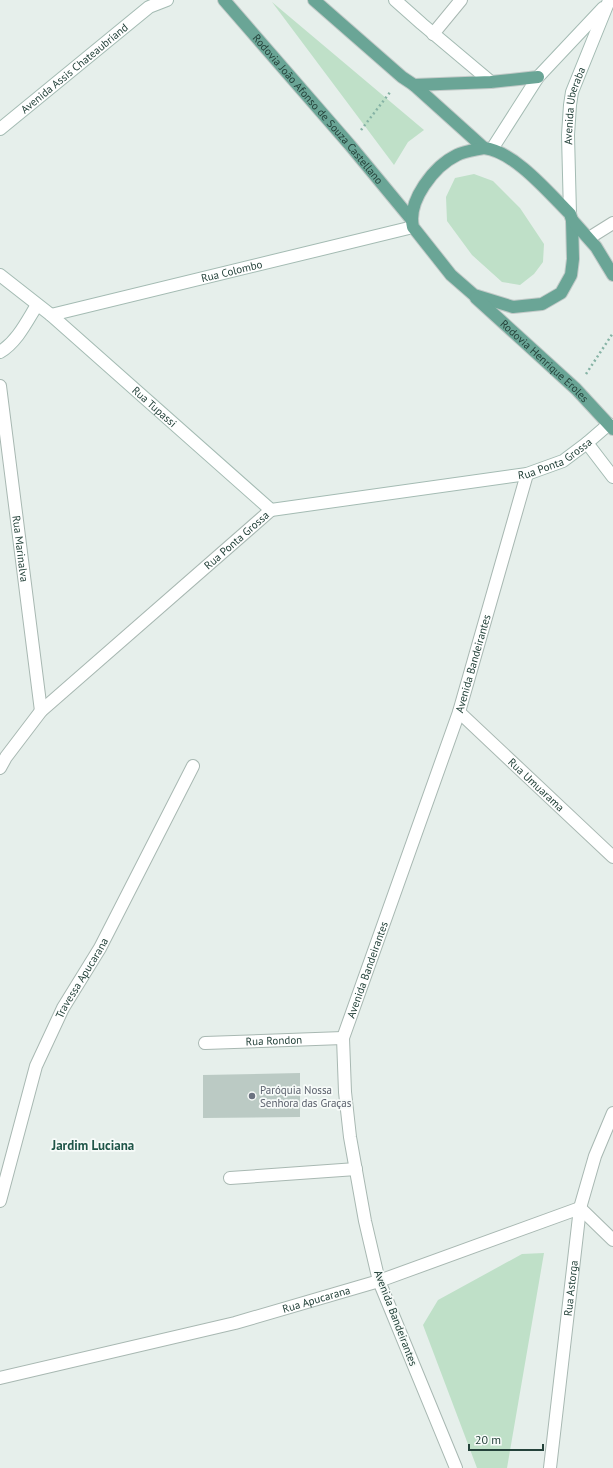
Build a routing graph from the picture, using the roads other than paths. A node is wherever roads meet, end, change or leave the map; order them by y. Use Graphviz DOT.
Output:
graph roads {
  1 [pos="167,0"];
  2 [pos="224,0"];
  3 [pos="314,0"];
  4 [pos="395,0"];
  5 [pos="461,0"];
  6 [pos="609,2"];
  7 [pos="151,4"];
  8 [pos="433,34"];
  9 [pos="538,77"];
  10 [pos="491,82"];
  11 [pos="414,85"];
  12 [pos="0,129"];
  13 [pos="488,149"];
  14 [pos="571,217"];
  15 [pos="412,223"];
  16 [pos="613,223"];
  17 [pos="589,238"];
  18 [pos="0,275"];
  19 [pos="613,275"];
  20 [pos="474,296"];
  21 [pos="37,304"];
  22 [pos="51,315"];
  23 [pos="0,352"];
  24 [pos="0,386"];
  25 [pos="611,426"];
  26 [pos="587,443"];
  27 [pos="527,474"];
  28 [pos="613,476"];
  29 [pos="271,510"];
  30 [pos="41,711"];
  31 [pos="459,712"];
  32 [pos="193,766"];
  33 [pos="0,768"];
  34 [pos="613,857"];
  35 [pos="343,1038"];
  36 [pos="205,1043"];
  37 [pos="613,1113"];
  38 [pos="356,1169"];
  39 [pos="230,1178"];
  40 [pos="0,1201"];
  41 [pos="580,1208"];
  42 [pos="613,1240"];
  43 [pos="379,1281"];
  44 [pos="0,1378"];
  45 [pos="456,1468"];
  46 [pos="550,1468"];
  1 -- 7 [label="street, Avenida Assis Chateaubriand"];
  2 -- 15 [label="main road, Rodovia João Afonso de Souza Castellano"];
  3 -- 11 [label="main road"];
  4 -- 8 [label="street"];
  5 -- 8 [label="street"];
  6 -- 9 [label="street, Avenida Uberaba"];
  6 -- 14 [label="street, Avenida Uberaba"];
  7 -- 12 [label="street, Avenida Assis Chateaubriand"];
  8 -- 10 [label="street"];
  9 -- 10 [label="main road"];
  9 -- 13 [label="street, Avenida Uberaba"];
  10 -- 11 [label="main road"];
  11 -- 13 [label="main road"];
  13 -- 14 [label="main road"];
  13 -- 15 [label="main road"];
  14 -- 17 [label="main road"];
  14 -- 20 [label="main road"];
  15 -- 20 [label="main road, Rodovia João Afonso de Souza Castellano"];
  15 -- 22 [label="street, Rua Colombo"];
  16 -- 17 [label="street"];
  17 -- 19 [label="main road"];
  18 -- 21 [label="street, Rua Tupassi"];
  20 -- 25 [label="main road, Rodovia Henrique Eroles"];
  21 -- 22 [label="street, Rua Tupassi"];
  21 -- 23 [label="street"];
  22 -- 29 [label="street, Rua Tupassi"];
  24 -- 30 [label="street, Rua Marinalva"];
  25 -- 26 [label="street, Rua Ponta Grossa"];
  26 -- 27 [label="street, Rua Ponta Grossa"];
  26 -- 28 [label="street"];
  27 -- 29 [label="street, Rua Ponta Grossa"];
  27 -- 31 [label="street, Avenida Bandeirantes"];
  29 -- 30 [label="street, Rua Ponta Grossa"];
  30 -- 33 [label="street, Rua Ponta Grossa"];
  31 -- 34 [label="street, Rua Umuarama"];
  31 -- 35 [label="street, Avenida Bandeirantes"];
  32 -- 40 [label="street, Travessa Apucarana"];
  35 -- 36 [label="street, Rua Rondon"];
  35 -- 38 [label="street, Avenida Bandeirantes"];
  37 -- 41 [label="street, Rua Astorga"];
  38 -- 39 [label="street"];
  38 -- 43 [label="street, Avenida Bandeirantes"];
  41 -- 42 [label="street"];
  41 -- 43 [label="street, Rua Apucarana"];
  41 -- 46 [label="street, Rua Astorga"];
  43 -- 44 [label="street, Rua Apucarana"];
  43 -- 45 [label="street, Avenida Bandeirantes"];
}
